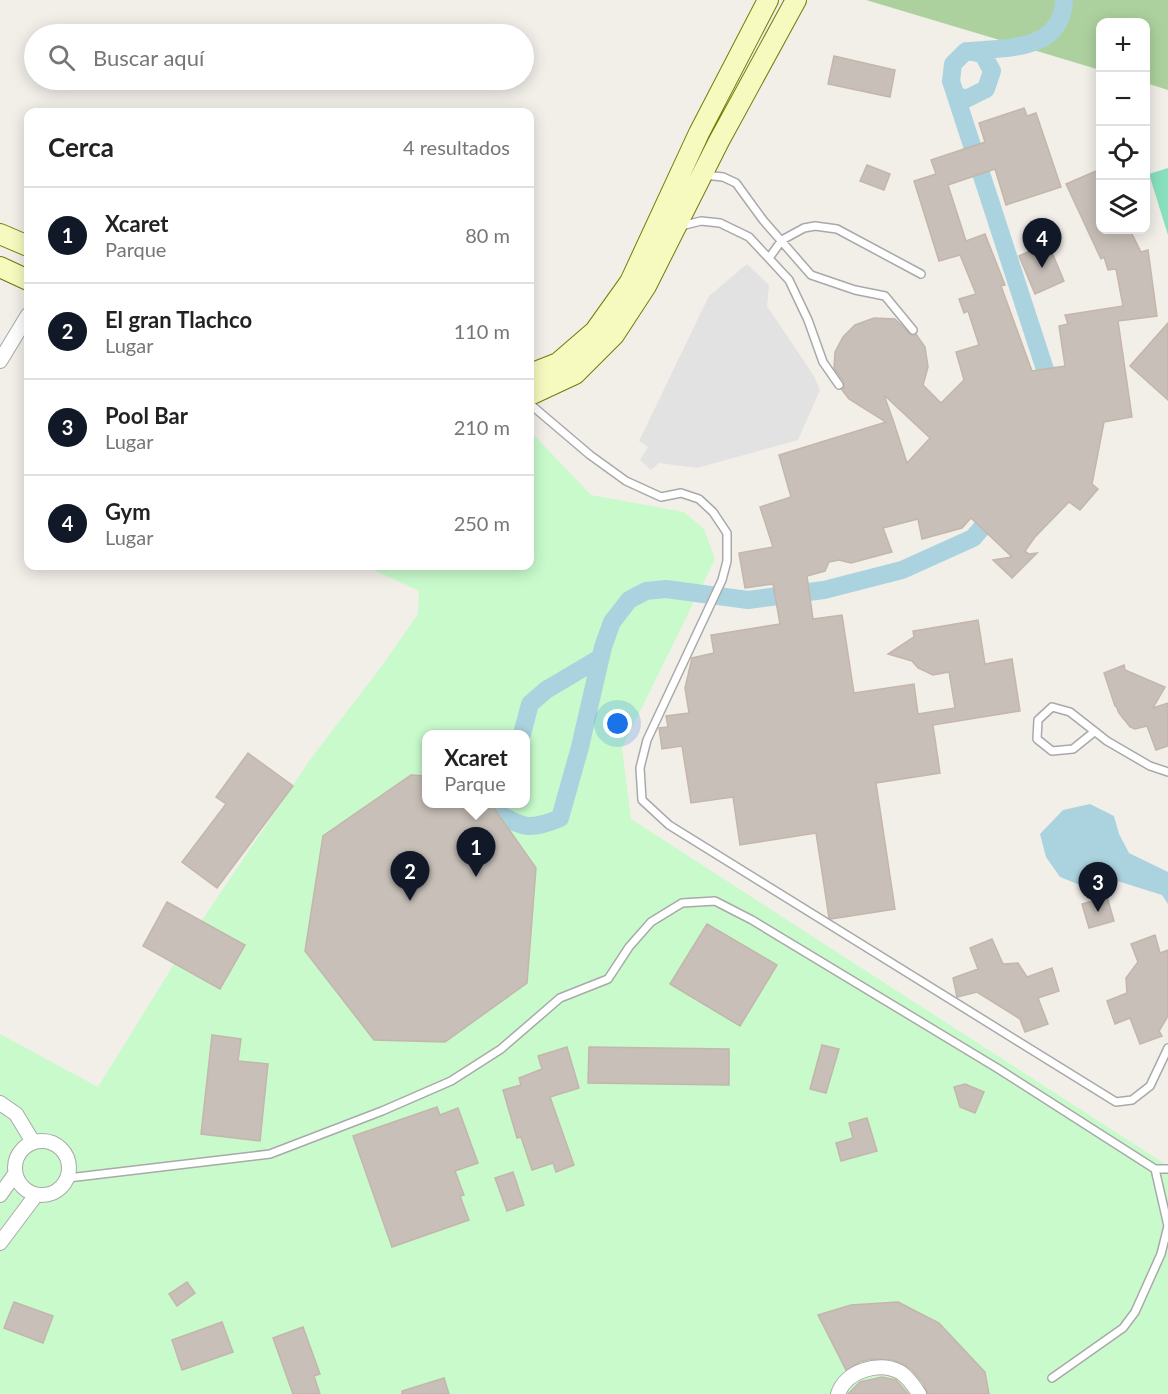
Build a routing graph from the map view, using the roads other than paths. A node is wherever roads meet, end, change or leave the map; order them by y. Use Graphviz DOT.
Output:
graph roads {
  1 [pos="768,0"];
  2 [pos="796,0"];
  3 [pos="684,166"];
  4 [pos="702,175"];
  5 [pos="675,227"];
  6 [pos="0,234"];
  7 [pos="782,240"];
  8 [pos="24,244"];
  9 [pos="769,258"];
  10 [pos="0,267"];
  11 [pos="921,274"];
  12 [pos="24,278"];
  13 [pos="24,322"];
  14 [pos="913,330"];
  15 [pos="0,361"];
  16 [pos="534,372"];
  17 [pos="839,385"];
  18 [pos="534,393"];
  19 [pos="534,407"];
  20 [pos="1094,732"];
  21 [pos="1168,772"];
  22 [pos="1168,1048"];
  23 [pos="0,1103"];
  24 [pos="33,1142"];
  25 [pos="1155,1169"];
  26 [pos="1168,1169"];
  27 [pos="15,1174"];
  28 [pos="68,1178"];
  29 [pos="0,1195"];
  30 [pos="36,1195"];
  31 [pos="0,1243"];
  32 [pos="1052,1378"];
  33 [pos="838,1394"];
  34 [pos="919,1394"];
  1 -- 3 [label="street"];
  2 -- 4 [label="street"];
  3 -- 4 [label="lane"];
  3 -- 16 [label="street"];
  4 -- 5 [label="street"];
  4 -- 7 [label="lane"];
  5 -- 9 [label="lane"];
  5 -- 18 [label="street"];
  6 -- 8 [label="street"];
  7 -- 9 [label="lane"];
  7 -- 11 [label="lane"];
  7 -- 14 [label="lane"];
  9 -- 17 [label="lane"];
  10 -- 12 [label="street"];
  13 -- 15 [label="street"];
  19 -- 22 [label="lane"];
  20 -- 20 [label="lane"];
  20 -- 21 [label="lane"];
  23 -- 24 [label="street"];
  24 -- 27 [label="street"];
  24 -- 28 [label="street"];
  25 -- 26 [label="lane"];
  25 -- 28 [label="lane"];
  25 -- 32 [label="lane"];
  27 -- 29 [label="street"];
  27 -- 30 [label="street"];
  28 -- 30 [label="street"];
  30 -- 31 [label="street"];
  33 -- 34 [label="street"];
}
